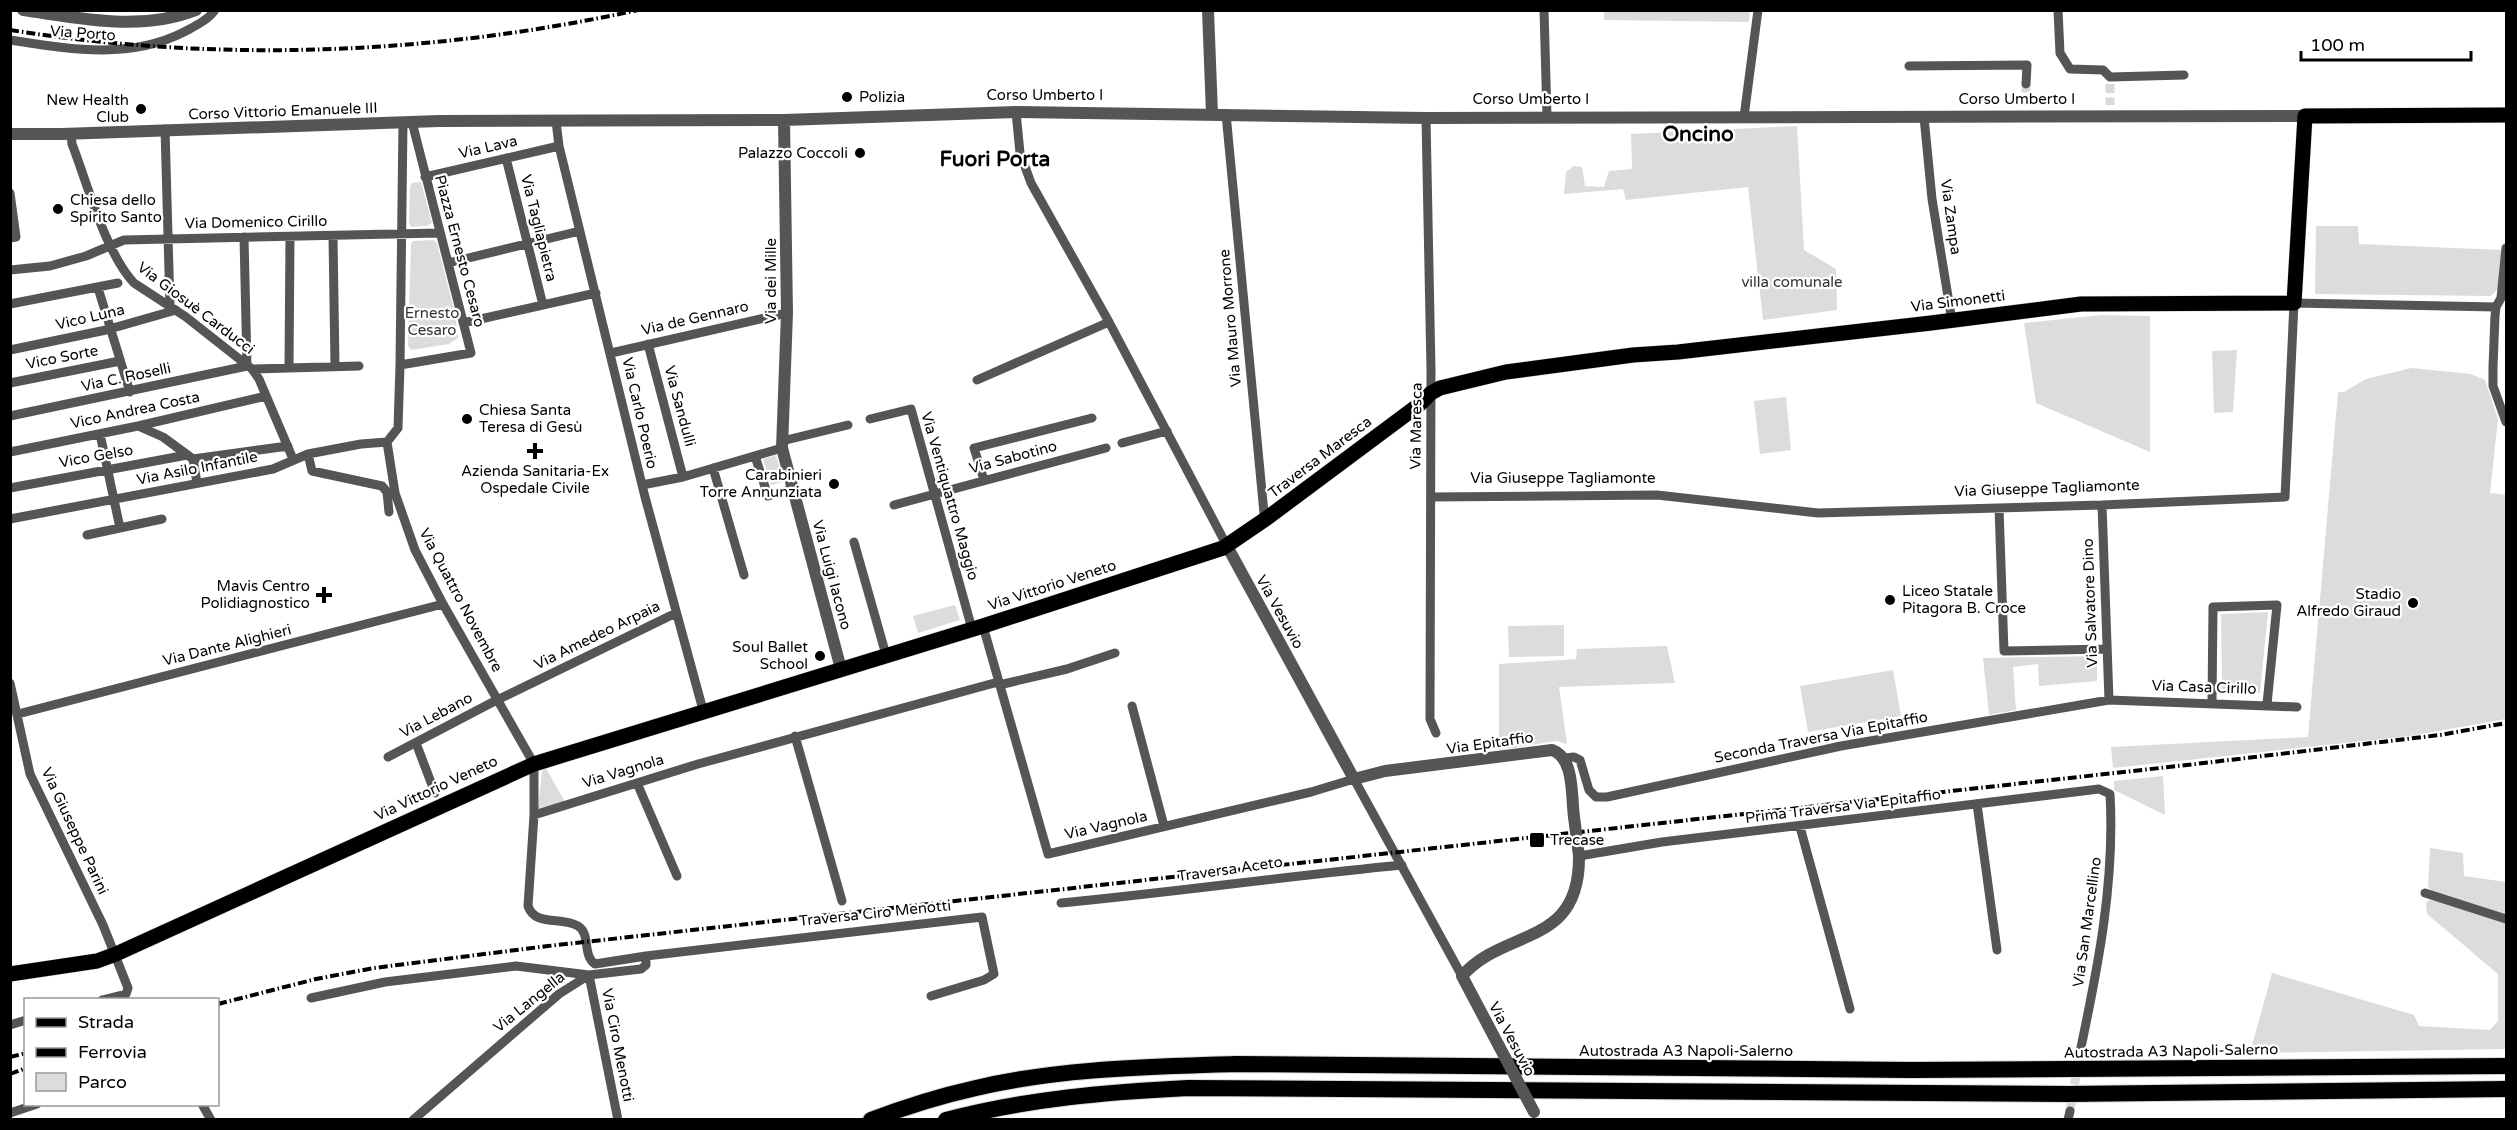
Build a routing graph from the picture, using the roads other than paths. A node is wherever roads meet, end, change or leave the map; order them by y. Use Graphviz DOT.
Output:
graph roads {
  1 [pos="22,10"];
  2 [pos="196,10"];
  3 [pos="215,10"];
  4 [pos="1208,10"];
  5 [pos="1544,10"];
  6 [pos="1758,10"];
  7 [pos="2058,10"];
  8 [pos="176,17"];
  9 [pos="181,34"];
  10 [pos="10,40"];
  11 [pos="1909,66"];
  12 [pos="2184,75"];
  13 [pos="2026,84"];
  14 [pos="1016,112"];
  15 [pos="1212,114"];
  16 [pos="1226,114"];
  17 [pos="2506,115"];
  18 [pos="2305,116"];
  19 [pos="1547,117"];
  20 [pos="1744,117"];
  21 [pos="1924,117"];
  22 [pos="1426,118"];
  23 [pos="784,120"];
  24 [pos="556,121"];
  25 [pos="408,122"];
  26 [pos="165,129"];
  27 [pos="10,134"];
  28 [pos="71,134"];
  29 [pos="559,146"];
  30 [pos="506,158"];
  31 [pos="425,177"];
  32 [pos="10,193"];
  33 [pos="580,231"];
  34 [pos="440,233"];
  35 [pos="403,235"];
  36 [pos="333,236"];
  37 [pos="244,237"];
  38 [pos="290,237"];
  39 [pos="10,238"];
  40 [pos="168,239"];
  41 [pos="528,244"];
  42 [pos="110,246"];
  43 [pos="2506,248"];
  44 [pos="448,263"];
  45 [pos="10,270"];
  46 [pos="118,283"];
  47 [pos="98,288"];
  48 [pos="596,293"];
  49 [pos="2294,303"];
  50 [pos="10,304"];
  51 [pos="543,305"];
  52 [pos="2496,307"];
  53 [pos="173,309"];
  54 [pos="787,313"];
  55 [pos="1952,321"];
  56 [pos="1109,322"];
  57 [pos="464,323"];
  58 [pos="110,329"];
  59 [pos="648,344"];
  60 [pos="10,350"];
  61 [pos="611,353"];
  62 [pos="120,361"];
  63 [pos="400,365"];
  64 [pos="335,366"];
  65 [pos="359,366"];
  66 [pos="249,368"];
  67 [pos="289,368"];
  68 [pos="977,380"];
  69 [pos="10,383"];
  70 [pos="130,392"];
  71 [pos="1431,393"];
  72 [pos="266,396"];
  73 [pos="10,416"];
  74 [pos="1092,418"];
  75 [pos="870,419"];
  76 [pos="2506,422"];
  77 [pos="848,425"];
  78 [pos="138,426"];
  79 [pos="1167,430"];
  80 [pos="100,434"];
  81 [pos="387,442"];
  82 [pos="1122,443"];
  83 [pos="782,445"];
  84 [pos="288,446"];
  85 [pos="1106,448"];
  86 [pos="10,452"];
  87 [pos="308,454"];
  88 [pos="755,456"];
  89 [pos="190,457"];
  90 [pos="293,459"];
  91 [pos="713,468"];
  92 [pos="107,469"];
  93 [pos="683,477"];
  94 [pos="984,480"];
  95 [pos="197,483"];
  96 [pos="642,485"];
  97 [pos="10,488"];
  98 [pos="794,489"];
  99 [pos="934,494"];
  100 [pos="1431,496"];
  101 [pos="114,499"];
  102 [pos="894,505"];
  103 [pos="2102,505"];
  104 [pos="1999,508"];
  105 [pos="389,512"];
  106 [pos="10,519"];
  107 [pos="162,519"];
  108 [pos="1267,519"];
  109 [pos="120,528"];
  110 [pos="87,535"];
  111 [pos="854,542"];
  112 [pos="1227,546"];
  113 [pos="744,575"];
  114 [pos="443,604"];
  115 [pos="676,613"];
  116 [pos="977,628"];
  117 [pos="2107,649"];
  118 [pos="1115,653"];
  119 [pos="886,655"];
  120 [pos="841,669"];
  121 [pos="10,683"];
  122 [pos="999,684"];
  123 [pos="498,700"];
  124 [pos="2109,700"];
  125 [pos="2212,702"];
  126 [pos="2267,704"];
  127 [pos="1132,706"];
  128 [pos="2297,707"];
  129 [pos="703,710"];
  130 [pos="18,714"];
  131 [pos="1436,733"];
  132 [pos="795,736"];
  133 [pos="417,743"];
  134 [pos="388,757"];
  135 [pos="1565,758"];
  136 [pos="534,764"];
  137 [pos="1354,779"];
  138 [pos="637,783"];
  139 [pos="435,793"];
  140 [pos="2110,794"];
  141 [pos="1977,804"];
  142 [pos="534,815"];
  143 [pos="1164,826"];
  144 [pos="1800,827"];
  145 [pos="1579,856"];
  146 [pos="1402,865"];
  147 [pos="678,876"];
  148 [pos="2425,893"];
  149 [pos="842,901"];
  150 [pos="1061,903"];
  151 [pos="2506,919"];
  152 [pos="1997,950"];
  153 [pos="116,954"];
  154 [pos="646,956"];
  155 [pos="10,974"];
  156 [pos="589,975"];
  157 [pos="1462,975"];
  158 [pos="931,996"];
  159 [pos="106,998"];
  160 [pos="311,998"];
  161 [pos="1850,1009"];
  162 [pos="2080,1052"];
  163 [pos="2506,1066"];
  164 [pos="2506,1089"];
  165 [pos="32,1106"];
  166 [pos="203,1106"];
  167 [pos="10,1113"];
  168 [pos="1537,1116"];
  169 [pos="211,1119"];
  170 [pos="413,1119"];
  171 [pos="618,1119"];
  172 [pos="871,1119"];
  173 [pos="946,1119"];
  1 -- 8 [label="street"];
  2 -- 8 [label="street"];
  3 -- 9 [label="street, Via Porto"];
  4 -- 15 [label="street"];
  5 -- 19 [label="street"];
  6 -- 20 [label="street"];
  7 -- 12 [label="street"];
  8 -- 9 [label="street"];
  9 -- 10 [label="street, Via Porto"];
  11 -- 13 [label="street"];
  14 -- 15 [label="street, Corso Umberto I"];
  14 -- 23 [label="street, Corso Umberto I"];
  14 -- 56 [label="street, Via Vesuvio"];
  15 -- 16 [label="street, Corso Umberto I"];
  16 -- 22 [label="street, Corso Umberto I"];
  16 -- 108 [label="street, Via Mauro Morrone"];
  17 -- 18 [label="main road, Corso Umberto I"];
  18 -- 21 [label="street, Corso Umberto I"];
  18 -- 49 [label="main road, Via Giuseppe Tagliamonte"];
  19 -- 20 [label="street, Corso Umberto I"];
  19 -- 22 [label="street, Corso Umberto I"];
  20 -- 21 [label="street, Corso Umberto I"];
  21 -- 55 [label="street, Via Zampa"];
  22 -- 71 [label="street, Via Maresca"];
  23 -- 24 [label="street, Corso Umberto I"];
  23 -- 54 [label="street, Via dei Mille"];
  24 -- 25 [label="street, Corso Vittorio Emanuele III"];
  24 -- 29 [label="street, Via Carlo Poerio"];
  25 -- 26 [label="street, Corso Vittorio Emanuele III"];
  25 -- 31 [label="street, Piazza Ernesto Cesaro"];
  25 -- 35 [label="street"];
  26 -- 28 [label="street, Corso Vittorio Emanuele III"];
  26 -- 40 [label="street"];
  27 -- 28 [label="street, Corso Vittorio Emanuele III"];
  28 -- 42 [label="street, Via Giosuè Carducci"];
  29 -- 30 [label="street, Via Lava"];
  29 -- 33 [label="street, Via Carlo Poerio"];
  30 -- 31 [label="street, Via Lava"];
  30 -- 41 [label="street, Via Tagliapietra"];
  31 -- 34 [label="street, Piazza Ernesto Cesaro"];
  32 -- 39 [label="street"];
  33 -- 41 [label="street"];
  33 -- 48 [label="street, Via Carlo Poerio"];
  34 -- 35 [label="street, Via Domenico Cirillo"];
  34 -- 44 [label="street, Piazza Ernesto Cesaro"];
  35 -- 36 [label="street, Via Domenico Cirillo"];
  35 -- 63 [label="street"];
  36 -- 38 [label="street, Via Domenico Cirillo"];
  36 -- 64 [label="street"];
  37 -- 38 [label="street, Via Domenico Cirillo"];
  37 -- 40 [label="street, Via Domenico Cirillo"];
  37 -- 66 [label="street"];
  38 -- 67 [label="street"];
  40 -- 42 [label="street, Via Domenico Cirillo"];
  40 -- 53 [label="street"];
  41 -- 44 [label="street"];
  41 -- 51 [label="street, Via Tagliapietra"];
  42 -- 45 [label="street, Via Domenico Cirillo"];
  42 -- 53 [label="street, Via Giosuè Carducci"];
  43 -- 52 [label="street"];
  44 -- 57 [label="street, Piazza Ernesto Cesaro"];
  46 -- 47 [label="street"];
  47 -- 50 [label="street"];
  47 -- 58 [label="street"];
  48 -- 51 [label="street"];
  48 -- 61 [label="street, Via Carlo Poerio"];
  49 -- 52 [label="street, Via Simonetti"];
  49 -- 55 [label="main road, Via Simonetti"];
  49 -- 103 [label="street, Via Giuseppe Tagliamonte"];
  51 -- 57 [label="street"];
  52 -- 76 [label="street"];
  53 -- 58 [label="street, Vico Luna"];
  53 -- 66 [label="street, Via Giosuè Carducci"];
  54 -- 59 [label="street, Via de Gennaro"];
  54 -- 83 [label="street, Via dei Mille"];
  55 -- 71 [label="main road, Via Simonetti"];
  56 -- 68 [label="street"];
  56 -- 79 [label="street, Via Vesuvio"];
  57 -- 63 [label="street, Piazza Ernesto Cesaro"];
  58 -- 60 [label="street, Vico Luna"];
  58 -- 62 [label="street"];
  59 -- 61 [label="street, Via de Gennaro"];
  59 -- 93 [label="street, Via Sandulli"];
  61 -- 96 [label="street, Via Carlo Poerio"];
  62 -- 69 [label="street, Vico Sorte"];
  62 -- 70 [label="street"];
  63 -- 81 [label="street"];
  64 -- 65 [label="street, Via C. Roselli"];
  64 -- 67 [label="street, Via C. Roselli"];
  66 -- 67 [label="street, Via C. Roselli"];
  66 -- 70 [label="street, Via C. Roselli"];
  66 -- 72 [label="street, Via Giosuè Carducci"];
  70 -- 73 [label="street, Via C. Roselli"];
  71 -- 100 [label="street, Via Maresca"];
  71 -- 108 [label="main road, Traversa Maresca"];
  72 -- 78 [label="street, Vico Andrea Costa"];
  72 -- 84 [label="street, Via Giosuè Carducci"];
  74 -- 94 [label="street"];
  75 -- 99 [label="street, Via Ventiquattro Maggio"];
  77 -- 83 [label="street"];
  78 -- 80 [label="street, Vico Andrea Costa"];
  78 -- 89 [label="street"];
  79 -- 82 [label="street"];
  79 -- 112 [label="street, Via Vesuvio"];
  80 -- 86 [label="street, Vico Andrea Costa"];
  80 -- 92 [label="street"];
  81 -- 87 [label="street, Via Asilo Infantile"];
  81 -- 114 [label="street, Via Quattro Novembre"];
  83 -- 88 [label="street"];
  83 -- 98 [label="street, Via dei Mille"];
  84 -- 89 [label="street, Vico Gelso"];
  84 -- 90 [label="street, Via Giosuè Carducci"];
  85 -- 94 [label="street, Via Sabotino"];
  87 -- 90 [label="street, Via Asilo Infantile"];
  87 -- 105 [label="street"];
  88 -- 91 [label="street"];
  88 -- 98 [label="street"];
  89 -- 92 [label="street, Vico Gelso"];
  89 -- 95 [label="street"];
  90 -- 95 [label="street, Via Asilo Infantile"];
  91 -- 93 [label="street"];
  91 -- 113 [label="street"];
  92 -- 97 [label="street, Vico Gelso"];
  92 -- 101 [label="street"];
  93 -- 96 [label="street"];
  94 -- 99 [label="street, Via Sabotino"];
  95 -- 101 [label="street, Via Asilo Infantile"];
  96 -- 115 [label="street, Via Carlo Poerio"];
  98 -- 120 [label="street, Via Luigi Iacono"];
  99 -- 102 [label="street, Via Sabotino"];
  99 -- 116 [label="street, Via Ventiquattro Maggio"];
  100 -- 104 [label="street, Via Giuseppe Tagliamonte"];
  100 -- 131 [label="street, Via Maresca"];
  101 -- 106 [label="street, Via Asilo Infantile"];
  101 -- 109 [label="street"];
  103 -- 104 [label="street, Via Giuseppe Tagliamonte"];
  103 -- 117 [label="street, Via Salvatore Dino"];
  104 -- 117 [label="street"];
  107 -- 109 [label="street"];
  108 -- 112 [label="main road, Traversa Maresca"];
  109 -- 110 [label="street"];
  111 -- 119 [label="street"];
  112 -- 116 [label="main road, Via Vittorio Veneto"];
  112 -- 137 [label="street, Via Vesuvio"];
  114 -- 123 [label="street, Via Quattro Novembre"];
  114 -- 130 [label="street, Via Dante Alighieri"];
  115 -- 123 [label="street, Via Amedeo Arpaia"];
  115 -- 129 [label="street, Via Carlo Poerio"];
  116 -- 119 [label="main road, Via Vittorio Veneto"];
  116 -- 122 [label="street, Via Ventiquattro Maggio"];
  117 -- 124 [label="street, Via Salvatore Dino"];
  118 -- 122 [label="street, Via Vagnola"];
  119 -- 120 [label="main road, Via Vittorio Veneto"];
  120 -- 129 [label="main road, Via Vittorio Veneto"];
  121 -- 130 [label="street, Via Giuseppe Parini"];
  122 -- 132 [label="street, Via Vagnola"];
  122 -- 143 [label="street, Via Vagnola"];
  123 -- 133 [label="street, Via Lebano"];
  123 -- 136 [label="street, Via Quattro Novembre"];
  124 -- 125 [label="street, Via Casa Cirillo"];
  124 -- 135 [label="street, Seconda Traversa Via Epitaffio"];
  125 -- 126 [label="street, Via Casa Cirillo"];
  125 -- 126 [label="street"];
  126 -- 128 [label="street, Via Casa Cirillo"];
  127 -- 143 [label="street"];
  129 -- 136 [label="main road, Via Vittorio Veneto"];
  130 -- 153 [label="street, Via Giuseppe Parini"];
  132 -- 138 [label="street, Via Vagnola"];
  132 -- 149 [label="street"];
  133 -- 134 [label="street, Via Lebano"];
  133 -- 139 [label="street"];
  135 -- 137 [label="street, Via Epitaffio"];
  135 -- 145 [label="street, bridge"];
  136 -- 142 [label="street"];
  136 -- 153 [label="main road, Via Vittorio Veneto"];
  137 -- 143 [label="street, Via Vagnola"];
  137 -- 146 [label="street, Via Vesuvio"];
  138 -- 142 [label="street, Via Vagnola"];
  138 -- 147 [label="street"];
  140 -- 141 [label="street, Prima Traversa Via Epitaffio"];
  140 -- 162 [label="street, Via San Marcellino"];
  141 -- 144 [label="street, Prima Traversa Via Epitaffio"];
  141 -- 152 [label="street"];
  142 -- 154 [label="street"];
  144 -- 145 [label="street, Prima Traversa Via Epitaffio"];
  144 -- 161 [label="street"];
  145 -- 157 [label="street"];
  146 -- 150 [label="street, Traversa Aceto"];
  146 -- 157 [label="street, Via Vesuvio"];
  148 -- 151 [label="street"];
  153 -- 155 [label="main road, Via Vittorio Veneto"];
  153 -- 159 [label="street, Via Giuseppe Parini"];
  154 -- 156 [label="street, Via Ciro Menotti"];
  154 -- 158 [label="street, Traversa Ciro Menotti"];
  156 -- 160 [label="street, Via Langella"];
  156 -- 170 [label="street, Via Langella"];
  156 -- 171 [label="street, Via Ciro Menotti"];
  157 -- 168 [label="street, Via Vesuvio, bridge"];
  163 -- 172 [label="highway, Autostrada A3 Napoli-Salerno"];
  164 -- 173 [label="highway"];
  165 -- 167 [label="street"];
  166 -- 169 [label="street"];
}
